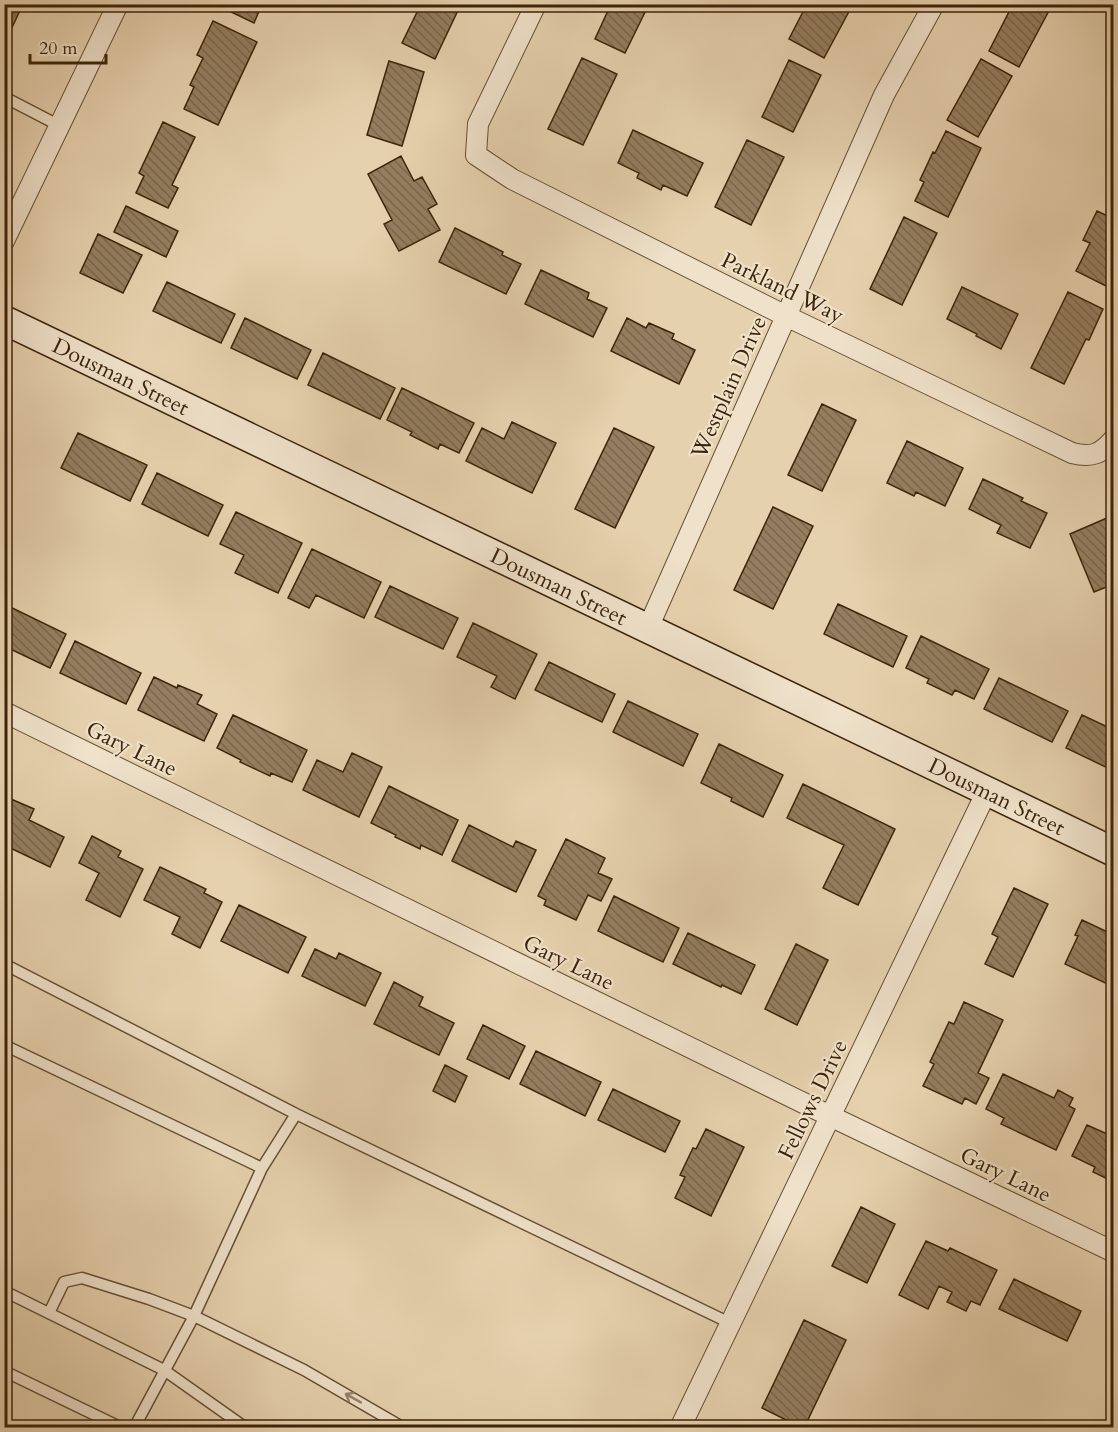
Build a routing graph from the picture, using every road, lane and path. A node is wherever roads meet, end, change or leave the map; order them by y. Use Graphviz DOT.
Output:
graph roads {
  1 [pos="118,4"];
  2 [pos="536,4"];
  3 [pos="934,4"];
  4 [pos="4,97"];
  5 [pos="60,126"];
  6 [pos="4,241"];
  7 [pos="786,316"];
  8 [pos="4,320"];
  9 [pos="1109,445"];
  10 [pos="648,628"];
  11 [pos="4,712"];
  12 [pos="987,791"];
  13 [pos="1113,852"];
  14 [pos="4,964"];
  15 [pos="4,1045"];
  16 [pos="296,1114"];
  17 [pos="830,1116"];
  18 [pos="262,1168"];
  19 [pos="1113,1252"];
  20 [pos="4,1291"];
  21 [pos="49,1313"];
  22 [pos="194,1316"];
  23 [pos="730,1323"];
  24 [pos="164,1370"];
  25 [pos="4,1371"];
  26 [pos="122,1428"];
  27 [pos="134,1428"];
  28 [pos="246,1428"];
  29 [pos="404,1428"];
  30 [pos="680,1428"];
  1 -- 5 [label="street"];
  2 -- 7 [label="street, Parkland Way"];
  3 -- 7 [label="street, Westplain Drive"];
  4 -- 5 [label="lane"];
  5 -- 6 [label="street"];
  7 -- 9 [label="street, Parkland Way"];
  7 -- 10 [label="street, Westplain Drive"];
  8 -- 10 [label="street, Dousman Street"];
  10 -- 12 [label="street, Dousman Street"];
  11 -- 17 [label="street, Gary Lane"];
  12 -- 13 [label="street, Dousman Street"];
  12 -- 17 [label="street, Fellows Drive"];
  14 -- 16 [label="lane"];
  15 -- 18 [label="lane"];
  16 -- 18 [label="lane"];
  16 -- 23 [label="lane"];
  17 -- 19 [label="street, Gary Lane"];
  17 -- 23 [label="street, Fellows Drive"];
  18 -- 22 [label="lane"];
  20 -- 21 [label="lane"];
  21 -- 22 [label="lane"];
  21 -- 24 [label="lane"];
  22 -- 24 [label="lane"];
  29 -- 22 [label="lane, one-way"];
  23 -- 30 [label="street, Fellows Drive"];
  24 -- 27 [label="lane"];
  24 -- 28 [label="lane"];
  25 -- 26 [label="lane"];
}
